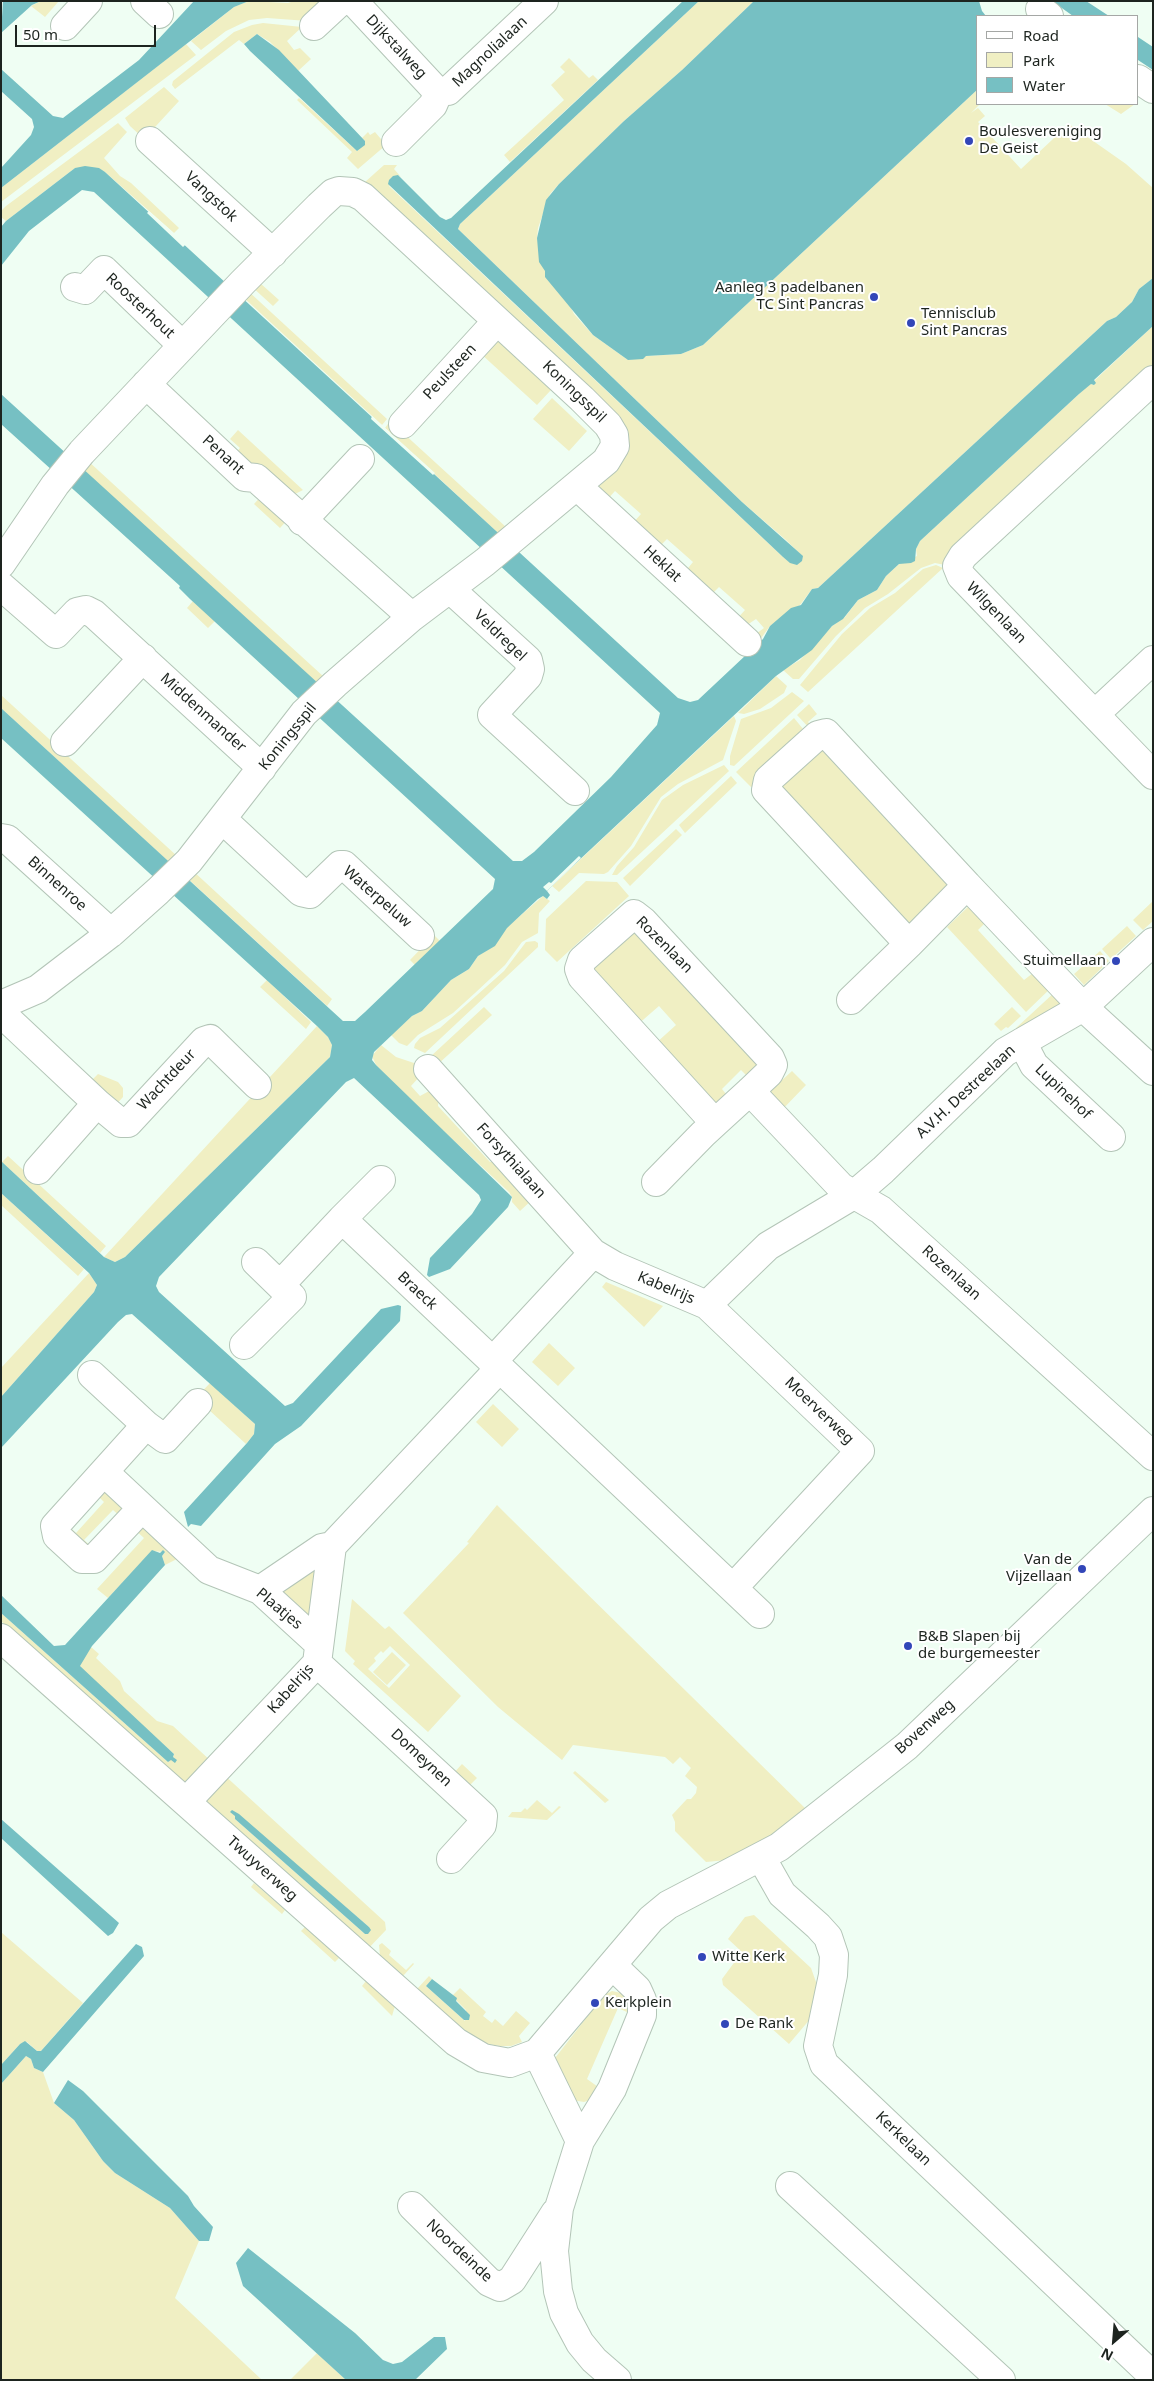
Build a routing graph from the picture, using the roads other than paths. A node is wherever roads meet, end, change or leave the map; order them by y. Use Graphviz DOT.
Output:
graph roads {
  1 [pos="88,1"];
  2 [pos="341,1"];
  3 [pos="353,1"];
  4 [pos="544,1"];
  5 [pos="66,26"];
  6 [pos="314,26"];
  7 [pos="1139,80"];
  8 [pos="1153,90"];
  9 [pos="440,92"];
  10 [pos="150,140"];
  11 [pos="396,142"];
  12 [pos="273,253"];
  13 [pos="75,286"];
  14 [pos="497,321"];
  15 [pos="182,345"];
  16 [pos="1153,380"];
  17 [pos="146,384"];
  18 [pos="403,424"];
  19 [pos="360,459"];
  20 [pos="577,486"];
  21 [pos="302,521"];
  22 [pos="1,564"];
  23 [pos="1,586"];
  24 [pos="450,588"];
  25 [pos="412,618"];
  26 [pos="747,642"];
  27 [pos="143,658"];
  28 [pos="1153,660"];
  29 [pos="1096,714"];
  30 [pos="65,742"];
  31 [pos="262,768"];
  32 [pos="1153,775"];
  33 [pos="575,791"];
  34 [pos="222,819"];
  35 [pos="1,838"];
  36 [pos="967,885"];
  37 [pos="111,933"];
  38 [pos="420,936"];
  39 [pos="1153,942"];
  40 [pos="909,944"];
  41 [pos="851,1000"];
  42 [pos="1,1005"];
  43 [pos="1083,1007"];
  44 [pos="1,1013"];
  45 [pos="1022,1042"];
  46 [pos="428,1069"];
  47 [pos="1153,1071"];
  48 [pos="257,1085"];
  49 [pos="750,1091"];
  50 [pos="97,1104"];
  51 [pos="714,1124"];
  52 [pos="1111,1137"];
  53 [pos="38,1170"];
  54 [pos="380,1180"];
  55 [pos="656,1182"];
  56 [pos="855,1194"];
  57 [pos="342,1220"];
  58 [pos="593,1253"];
  59 [pos="256,1262"];
  60 [pos="280,1285"];
  61 [pos="707,1305"];
  62 [pos="244,1345"];
  63 [pos="496,1366"];
  64 [pos="92,1375"];
  65 [pos="198,1403"];
  66 [pos="146,1425"];
  67 [pos="1153,1456"];
  68 [pos="104,1472"];
  69 [pos="142,1508"];
  70 [pos="1153,1511"];
  71 [pos="332,1546"];
  72 [pos="734,1588"];
  73 [pos="260,1590"];
  74 [pos="760,1614"];
  75 [pos="1,1638"];
  76 [pos="318,1653"];
  77 [pos="186,1802"];
  78 [pos="760,1857"];
  79 [pos="451,1859"];
  80 [pos="612,1965"];
  81 [pos="537,2052"];
  82 [pos="580,2141"];
  83 [pos="790,2186"];
  84 [pos="412,2206"];
  85 [pos="558,2208"];
  86 [pos="1153,2376"];
  87 [pos="617,2380"];
  88 [pos="1001,2380"];
  1 -- 5 [label="street"];
  2 -- 6 [label="street"];
  3 -- 9 [label="street, Dijkstalweg"];
  4 -- 9 [label="street, Magnolialaan"];
  7 -- 8 [label="street"];
  9 -- 11 [label="street, Magnolialaan"];
  10 -- 12 [label="street, Vangstok"];
  12 -- 14 [label="street, Koningsspil"];
  12 -- 15 [label="street, Koningsspil"];
  13 -- 15 [label="street, Roosterhout"];
  14 -- 18 [label="street, Peulsteen"];
  14 -- 20 [label="street, Koningsspil"];
  15 -- 17 [label="street, Koningsspil"];
  16 -- 29 [label="street, Wilgenlaan"];
  17 -- 21 [label="street, Penant"];
  17 -- 22 [label="street, Koningsspil"];
  19 -- 21 [label="street"];
  20 -- 24 [label="street, Koningsspil"];
  20 -- 26 [label="street, Heklat"];
  21 -- 25 [label="street, Penant"];
  23 -- 27 [label="street, Middenmander"];
  24 -- 25 [label="street, Koningsspil"];
  24 -- 33 [label="street, Veldregel"];
  25 -- 31 [label="street, Koningsspil"];
  27 -- 30 [label="street"];
  27 -- 31 [label="street, Middenmander"];
  28 -- 29 [label="street"];
  29 -- 32 [label="street, Wilgenlaan"];
  31 -- 34 [label="street, Koningsspil"];
  34 -- 37 [label="street, Koningsspil"];
  34 -- 38 [label="street, Waterpeluw"];
  35 -- 37 [label="street, Binnenroe"];
  36 -- 40 [label="street"];
  36 -- 40 [label="street"];
  36 -- 43 [label="street"];
  37 -- 42 [label="street, Koningsspil"];
  39 -- 43 [label="street, A.V.H. Destreelaan"];
  40 -- 41 [label="street"];
  43 -- 45 [label="street, A.V.H. Destreelaan"];
  43 -- 47 [label="street"];
  44 -- 50 [label="street, Wachtdeur"];
  45 -- 52 [label="street, Lupinehof"];
  45 -- 56 [label="street, A.V.H. Destreelaan"];
  46 -- 58 [label="street, Forsythialaan"];
  48 -- 50 [label="street, Wachtdeur"];
  49 -- 51 [label="street, Rozenlaan"];
  49 -- 51 [label="street, Rozenlaan"];
  49 -- 56 [label="street, Rozenlaan"];
  50 -- 53 [label="street"];
  51 -- 55 [label="street"];
  54 -- 57 [label="street"];
  56 -- 61 [label="street, Kabelrijs"];
  56 -- 67 [label="street, Rozenlaan"];
  57 -- 60 [label="street"];
  57 -- 63 [label="street, Braeck"];
  58 -- 61 [label="street, Kabelrijs"];
  58 -- 63 [label="street"];
  59 -- 60 [label="street"];
  60 -- 62 [label="street"];
  61 -- 72 [label="street, Moerverweg"];
  63 -- 71 [label="street"];
  63 -- 72 [label="street"];
  64 -- 66 [label="street"];
  65 -- 66 [label="street"];
  66 -- 68 [label="street"];
  68 -- 69 [label="street, Plaatjes"];
  68 -- 69 [label="street"];
  69 -- 73 [label="street, Plaatjes"];
  70 -- 78 [label="street, Bovenweg"];
  71 -- 73 [label="street"];
  71 -- 76 [label="street, Kabelrijs"];
  72 -- 74 [label="street"];
  73 -- 76 [label="street, Plaatjes"];
  75 -- 77 [label="street, Twuyverweg"];
  76 -- 77 [label="street, Kabelrijs"];
  76 -- 79 [label="street, Domeynen"];
  77 -- 81 [label="street, Twuyverweg"];
  78 -- 80 [label="street, Bovenweg"];
  78 -- 86 [label="street, Kerkelaan"];
  80 -- 81 [label="street"];
  80 -- 82 [label="street"];
  81 -- 82 [label="street"];
  82 -- 85 [label="street, Noordeinde"];
  83 -- 88 [label="street"];
  84 -- 85 [label="street, Noordeinde"];
  85 -- 87 [label="street, Noordeinde"];
}
